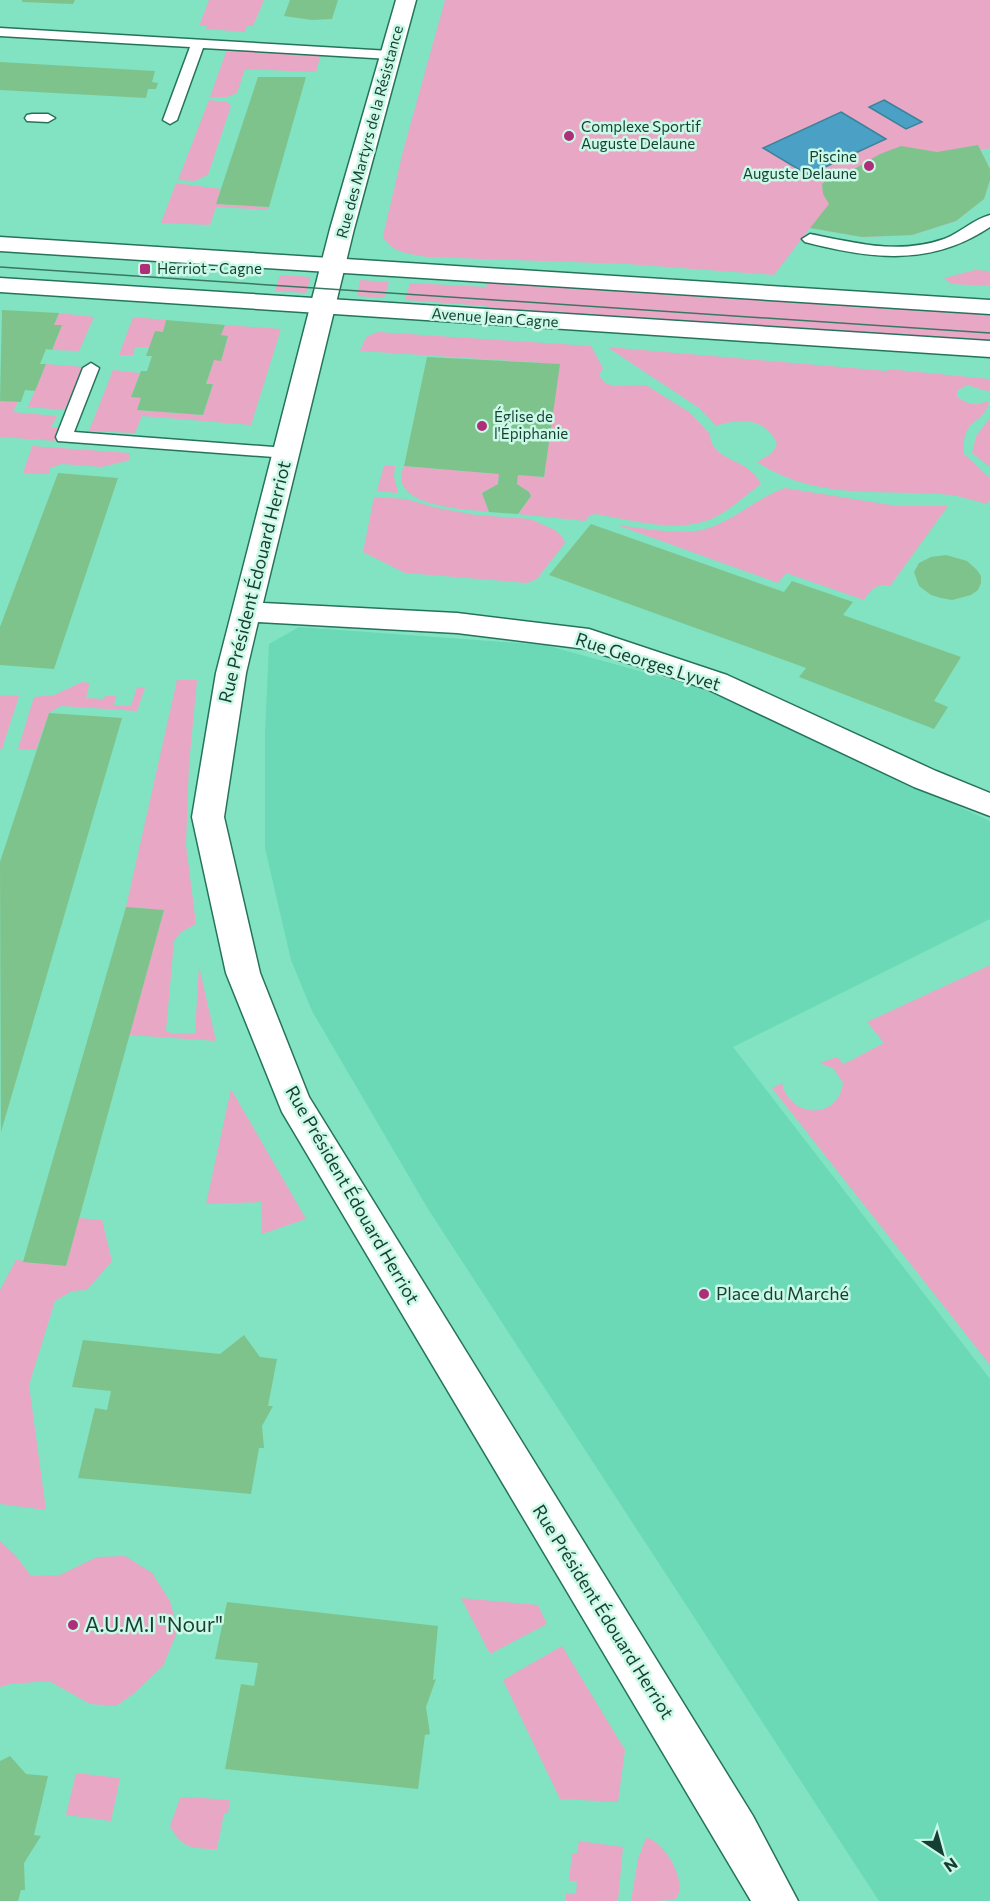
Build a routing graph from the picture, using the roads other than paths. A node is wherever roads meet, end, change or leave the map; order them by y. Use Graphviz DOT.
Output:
graph roads {
  1 [pos="406,0"];
  2 [pos="0,32"];
  3 [pos="198,43"];
  4 [pos="390,56"];
  5 [pos="32,118"];
  6 [pos="48,118"];
  7 [pos="170,120"];
  8 [pos="990,220"];
  9 [pos="810,239"];
  10 [pos="0,244"];
  11 [pos="334,264"];
  12 [pos="0,285"];
  13 [pos="323,307"];
  14 [pos="990,307"];
  15 [pos="990,349"];
  16 [pos="91,368"];
  17 [pos="287,453"];
  18 [pos="246,612"];
  19 [pos="990,805"];
  20 [pos="776,1901"];
  1 -- 4 [label="street, Rue des Martyrs de la Résistance"];
  2 -- 3 [label="lane"];
  3 -- 4 [label="lane"];
  3 -- 7 [label="lane"];
  4 -- 11 [label="street, Rue des Martyrs de la Résistance"];
  5 -- 6 [label="lane"];
  8 -- 9 [label="lane"];
  10 -- 11 [label="street"];
  11 -- 13 [label="street, Rue des Martyrs de la Résistance"];
  11 -- 14 [label="street"];
  12 -- 13 [label="street, Avenue Jean Cagne"];
  13 -- 15 [label="street, Avenue Jean Cagne"];
  13 -- 17 [label="street, Rue Président Édouard Herriot"];
  16 -- 17 [label="lane"];
  17 -- 18 [label="street, Rue Président Édouard Herriot"];
  18 -- 19 [label="street, Rue Georges Lyvet"];
  18 -- 20 [label="street, Rue Président Édouard Herriot"];
}
